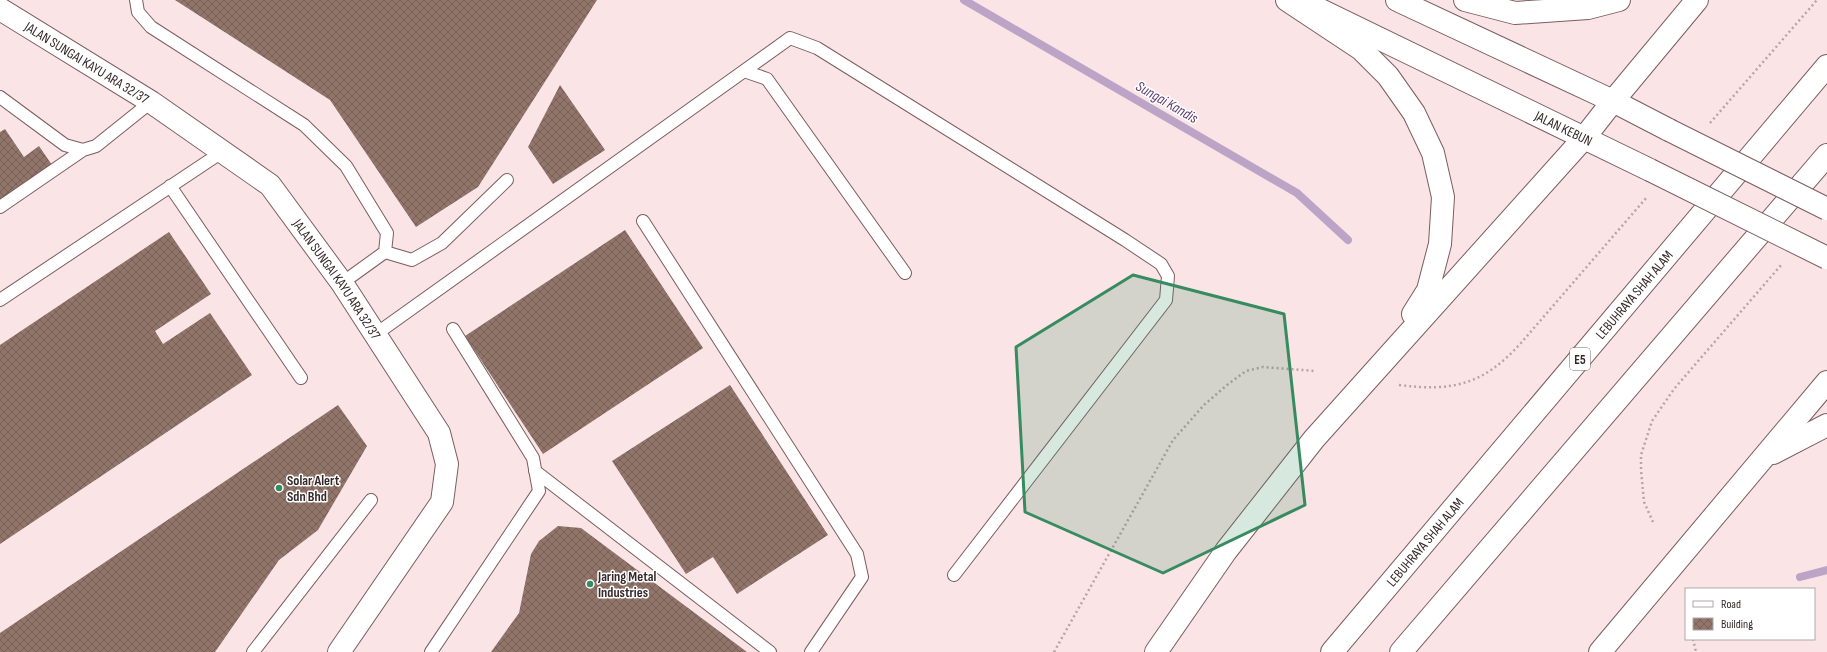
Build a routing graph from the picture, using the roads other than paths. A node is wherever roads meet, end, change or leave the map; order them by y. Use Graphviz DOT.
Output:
graph roads {
  1 [pos="136,0"];
  2 [pos="1287,0"];
  3 [pos="1299,0"];
  4 [pos="1397,0"];
  5 [pos="1465,0"];
  6 [pos="1619,0"];
  7 [pos="1698,0"];
  8 [pos="0,9"];
  9 [pos="1827,66"];
  10 [pos="744,71"];
  11 [pos="0,97"];
  12 [pos="1613,101"];
  13 [pos="151,102"];
  14 [pos="1584,138"];
  15 [pos="83,150"];
  16 [pos="222,152"];
  17 [pos="1827,155"];
  18 [pos="507,180"];
  19 [pos="170,186"];
  20 [pos="0,207"];
  21 [pos="1827,209"];
  22 [pos="643,221"];
  23 [pos="385,252"];
  24 [pos="1827,258"];
  25 [pos="905,273"];
  26 [pos="342,283"];
  27 [pos="0,300"];
  28 [pos="453,329"];
  29 [pos="376,334"];
  30 [pos="1387,356"];
  31 [pos="301,378"];
  32 [pos="1827,382"];
  33 [pos="1827,425"];
  34 [pos="1764,457"];
  35 [pos="535,471"];
  36 [pos="371,500"];
  37 [pos="954,575"];
  38 [pos="253,652"];
  39 [pos="338,652"];
  40 [pos="431,652"];
  41 [pos="770,652"];
  42 [pos="811,652"];
  43 [pos="1156,652"];
  44 [pos="1332,652"];
  45 [pos="1402,652"];
  46 [pos="1600,652"];
  1 -- 23 [label="lane"];
  2 -- 30 [label="main road"];
  3 -- 14 [label="main road, JALAN KEBUN"];
  4 -- 12 [label="main road"];
  5 -- 6 [label="main road"];
  7 -- 12 [label="main road"];
  8 -- 13 [label="main road, JALAN SUNGAI KAYU ARA 32/37"];
  9 -- 44 [label="main road, LEBUHRAYA SHAH ALAM / E5"];
  10 -- 25 [label="lane"];
  10 -- 29 [label="lane"];
  10 -- 37 [label="lane"];
  11 -- 15 [label="lane"];
  12 -- 14 [label="main road"];
  12 -- 21 [label="main road, bridge"];
  13 -- 15 [label="lane"];
  13 -- 16 [label="main road, JALAN SUNGAI KAYU ARA 32/37"];
  14 -- 24 [label="main road, JALAN KEBUN, bridge"];
  14 -- 30 [label="main road"];
  15 -- 20 [label="lane"];
  16 -- 19 [label="lane"];
  16 -- 26 [label="main road, JALAN SUNGAI KAYU ARA 32/37"];
  17 -- 45 [label="main road"];
  18 -- 23 [label="lane"];
  19 -- 27 [label="lane"];
  19 -- 31 [label="lane"];
  22 -- 42 [label="lane"];
  23 -- 26 [label="lane"];
  26 -- 29 [label="main road, JALAN SUNGAI KAYU ARA 32/37"];
  28 -- 35 [label="lane"];
  29 -- 39 [label="main road, JALAN SUNGAI KAYU ARA 32/37"];
  30 -- 43 [label="main road"];
  32 -- 34 [label="main road"];
  33 -- 34 [label="main road"];
  34 -- 46 [label="main road"];
  35 -- 40 [label="lane"];
  35 -- 41 [label="lane"];
  36 -- 38 [label="lane"];
}
